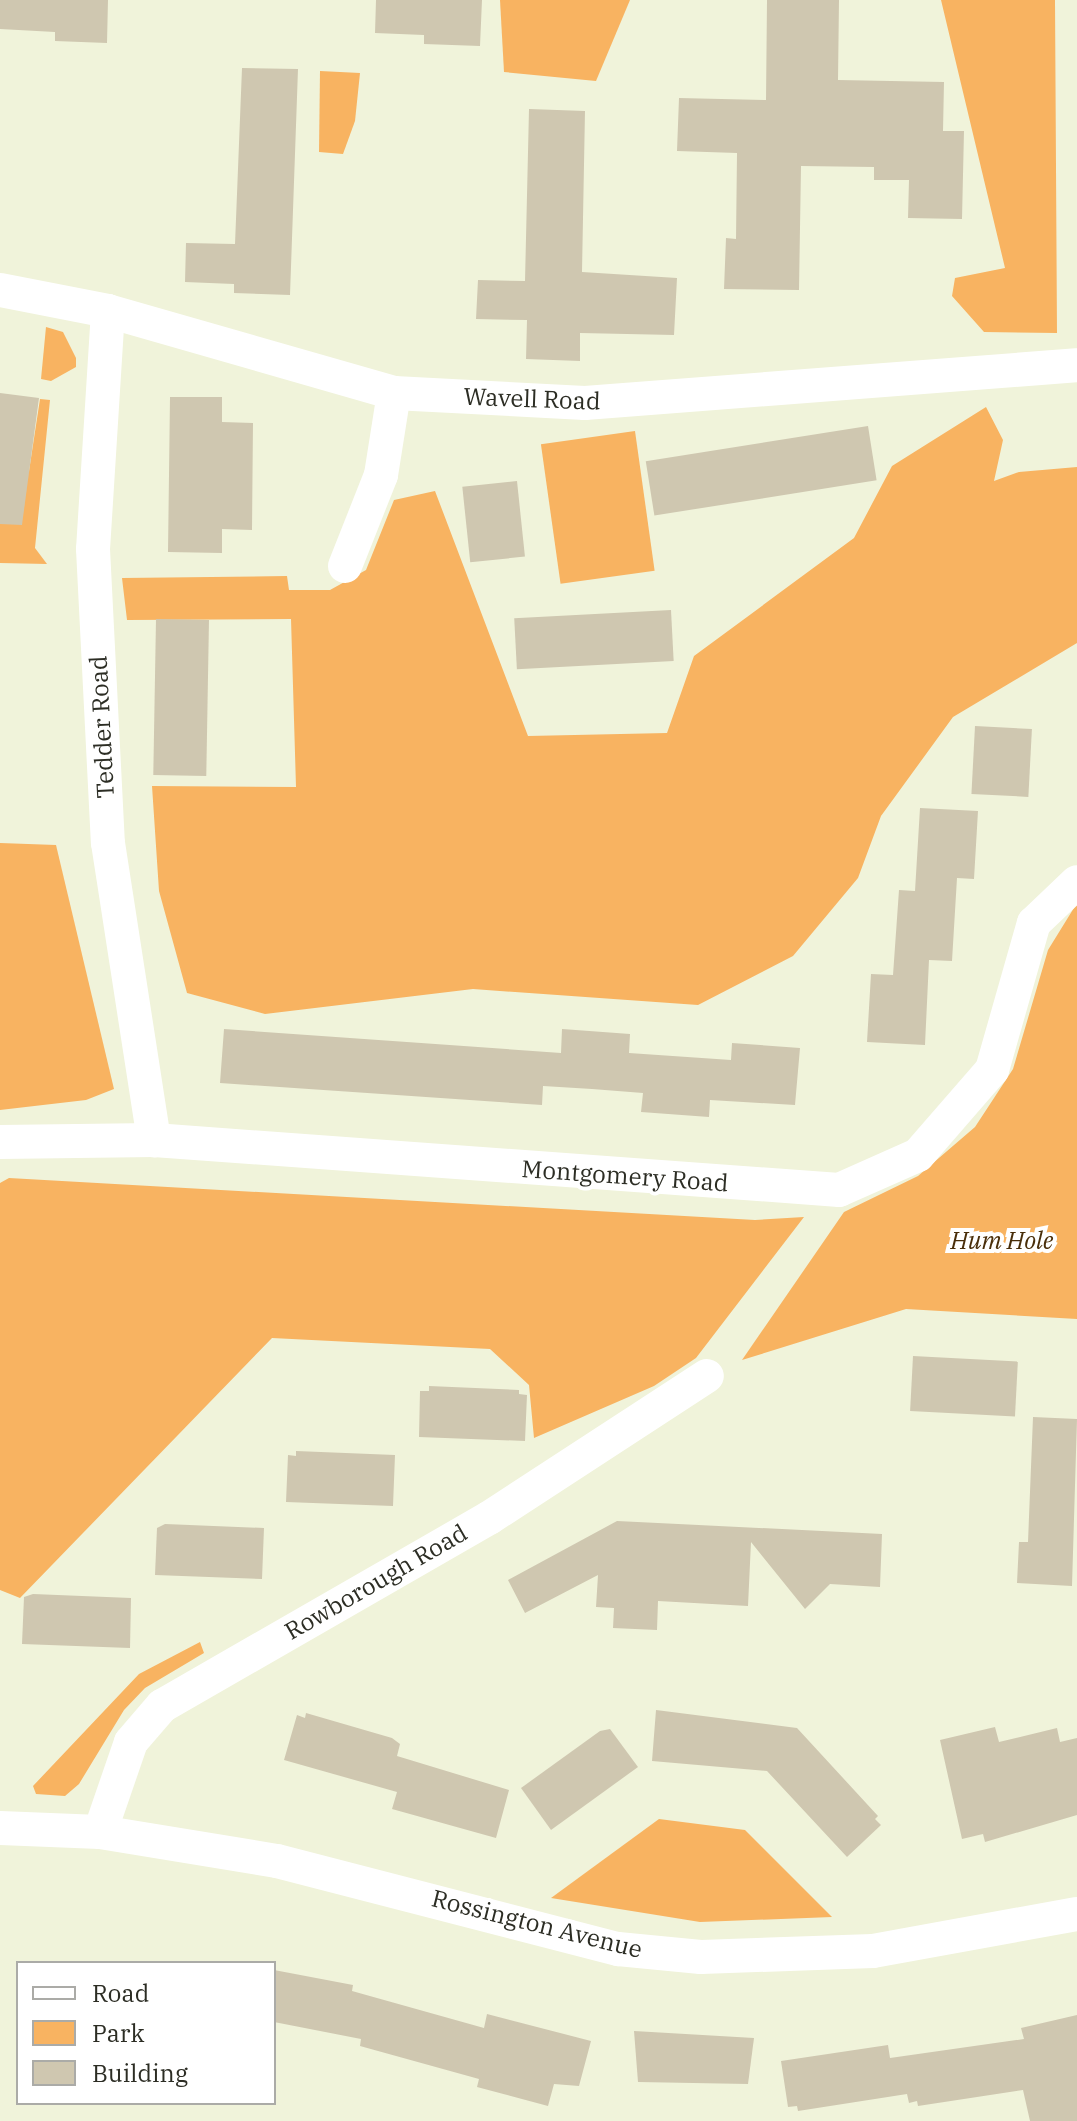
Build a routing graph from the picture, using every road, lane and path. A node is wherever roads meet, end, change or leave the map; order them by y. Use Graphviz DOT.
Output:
graph roads {
  1 [pos="0,290"];
  2 [pos="108,311"];
  3 [pos="1077,365"];
  4 [pos="394,393"];
  5 [pos="345,566"];
  6 [pos="1077,882"];
  7 [pos="154,1140"];
  8 [pos="0,1142"];
  9 [pos="707,1376"];
  10 [pos="0,1828"];
  11 [pos="100,1832"];
  12 [pos="1077,1914"];
  1 -- 2 [label="street, Wavell Road"];
  2 -- 4 [label="street, Wavell Road"];
  2 -- 7 [label="street, Tedder Road"];
  3 -- 4 [label="street, Wavell Road"];
  4 -- 5 [label="street"];
  6 -- 7 [label="street, Montgomery Road"];
  7 -- 8 [label="street, Montgomery Road"];
  9 -- 11 [label="street, Rowborough Road"];
  10 -- 11 [label="street, Rossington Avenue"];
  11 -- 12 [label="street, Rossington Avenue"];
}
